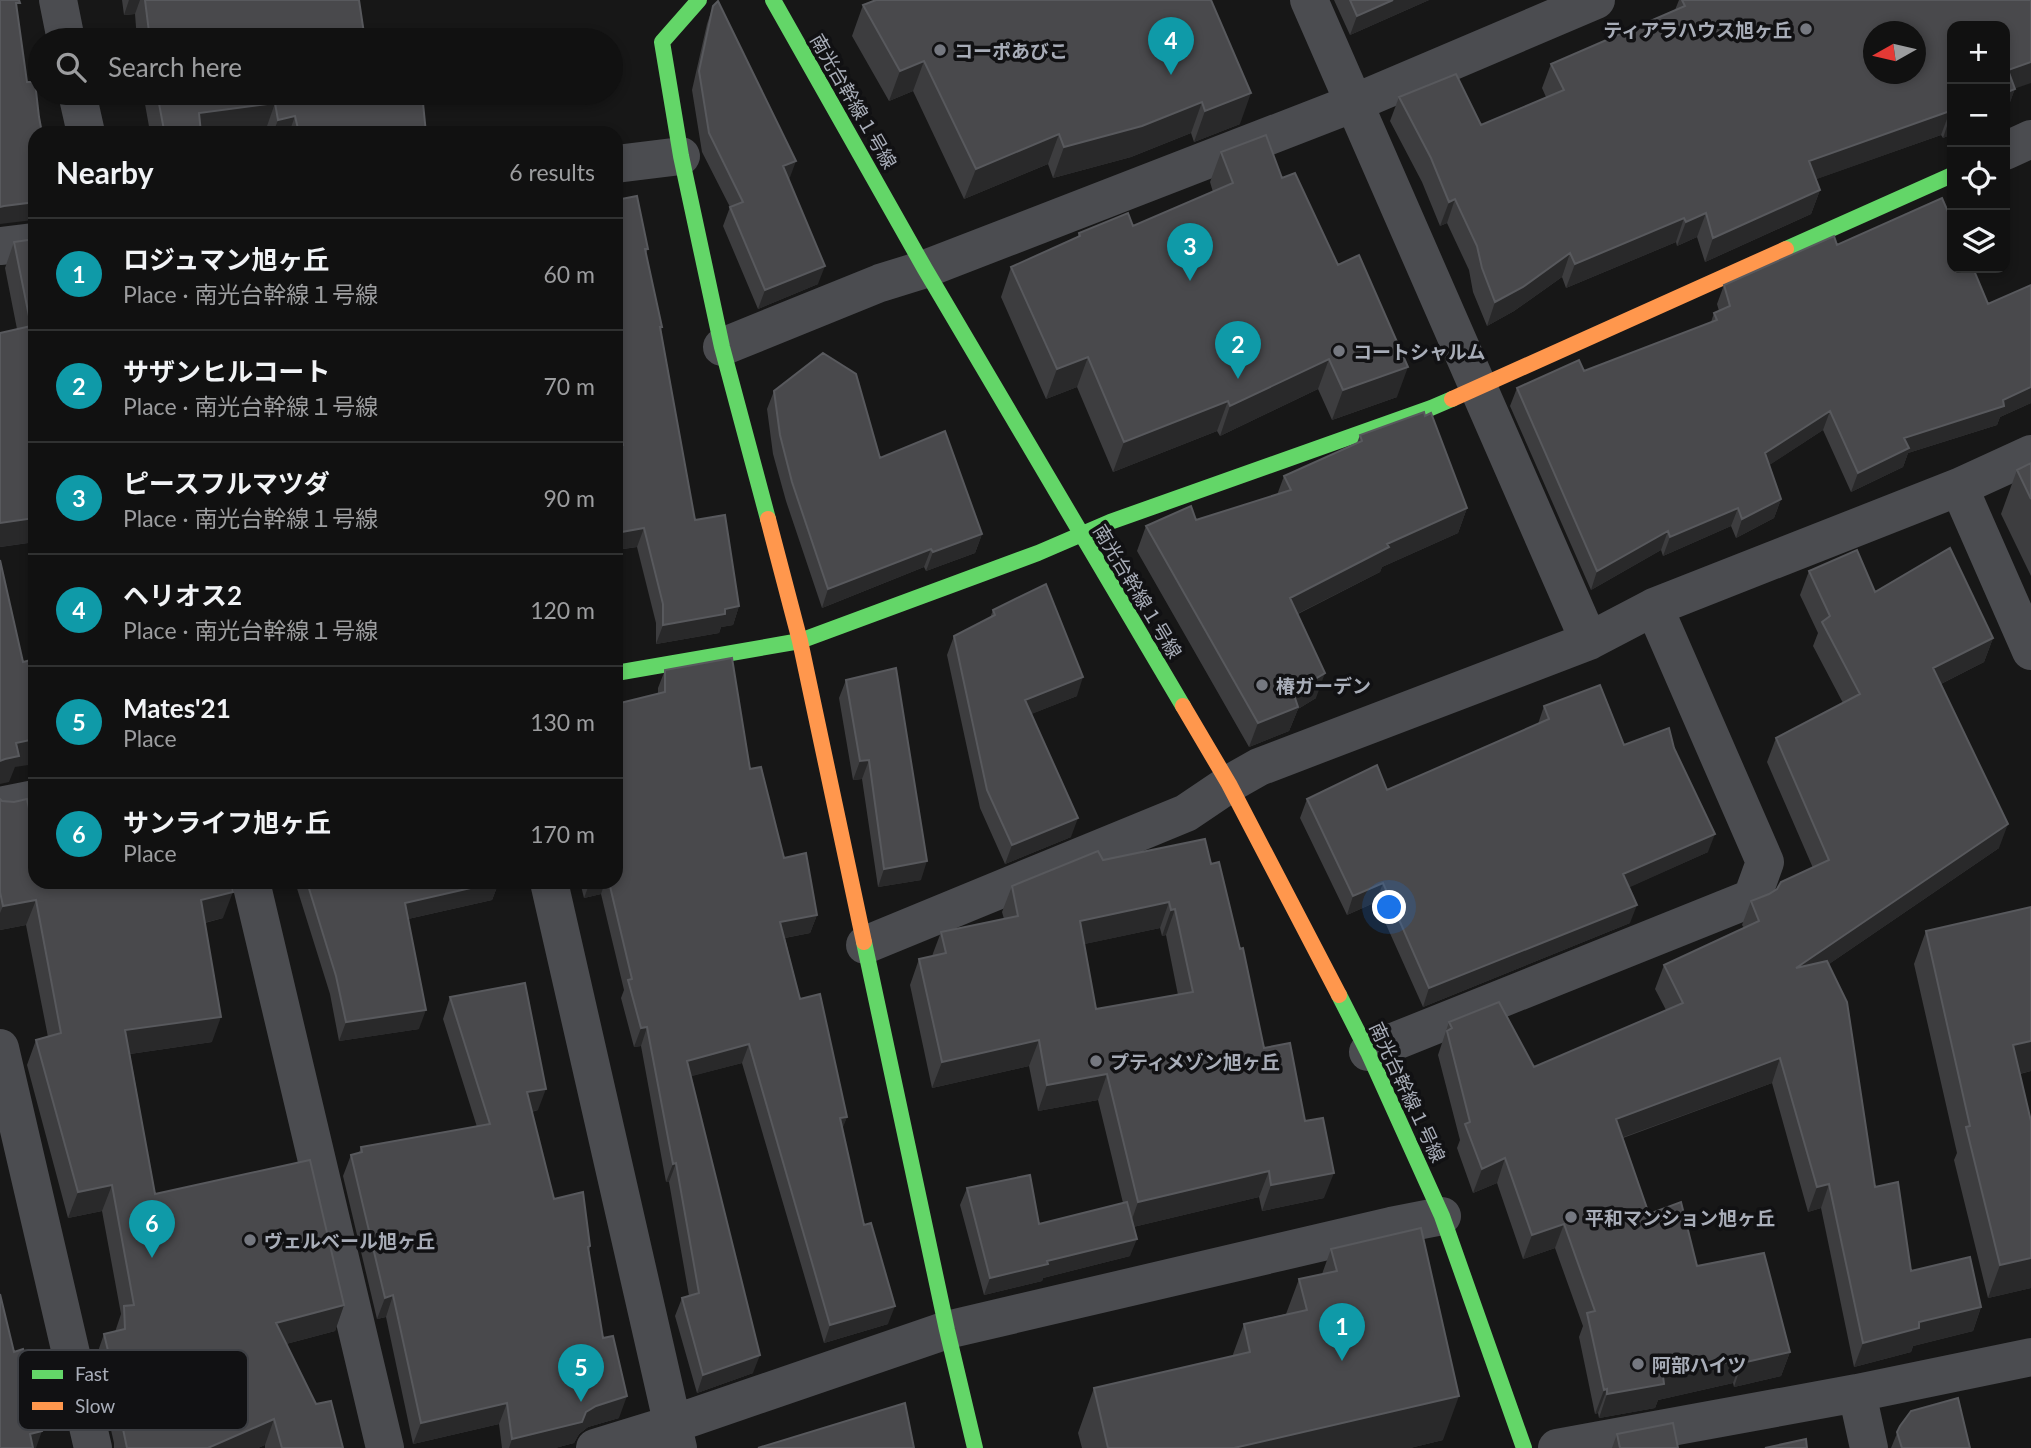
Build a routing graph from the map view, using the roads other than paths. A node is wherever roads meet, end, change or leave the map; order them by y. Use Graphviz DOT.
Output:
graph roads {
  1 [pos="58,0"];
  2 [pos="699,0"];
  3 [pos="773,0"];
  4 [pos="1309,0"];
  5 [pos="1597,0"];
  6 [pos="64,28"];
  7 [pos="1354,103"];
  8 [pos="80,105"];
  9 [pos="85,126"];
  10 [pos="2031,139"];
  11 [pos="2010,149"];
  12 [pos="681,156"];
  13 [pos="623,163"];
  14 [pos="1947,176"];
  15 [pos="28,243"];
  16 [pos="0,246"];
  17 [pos="925,268"];
  18 [pos="722,348"];
  19 [pos="1478,387"];
  20 [pos="2031,454"];
  21 [pos="1958,487"];
  22 [pos="1081,536"];
  23 [pos="1654,607"];
  24 [pos="800,641"];
  25 [pos="1589,641"];
  26 [pos="2031,651"];
  27 [pos="623,672"];
  28 [pos="1229,784"];
  29 [pos="28,800"];
  30 [pos="0,806"];
  31 [pos="253,889"];
  32 [pos="551,889"];
  33 [pos="865,945"];
  34 [pos="0,1048"];
  35 [pos="1368,1052"];
  36 [pos="1442,1216"];
  37 [pos="947,1330"];
  38 [pos="70,1350"];
  39 [pos="2031,1357"];
  40 [pos="1857,1393"];
  41 [pos="89,1430"];
  42 [pos="676,1436"];
  43 [pos="93,1448"];
  44 [pos="385,1448"];
  45 [pos="595,1448"];
  46 [pos="975,1448"];
  47 [pos="1524,1448"];
  48 [pos="1557,1448"];
  49 [pos="1869,1448"];
  1 -- 6 [label="street"];
  2 -- 12 [label="street"];
  3 -- 17 [label="street, 南光台幹線１号線"];
  4 -- 7 [label="street"];
  5 -- 7 [label="street"];
  7 -- 17 [label="street"];
  7 -- 19 [label="street"];
  8 -- 9 [label="street"];
  10 -- 11 [label="street"];
  12 -- 13 [label="street"];
  12 -- 18 [label="street"];
  14 -- 19 [label="street"];
  15 -- 16 [label="street"];
  17 -- 18 [label="street"];
  17 -- 22 [label="street, 南光台幹線１号線"];
  18 -- 24 [label="street"];
  19 -- 22 [label="street"];
  19 -- 25 [label="street"];
  20 -- 21 [label="street"];
  21 -- 23 [label="street"];
  21 -- 26 [label="street"];
  22 -- 24 [label="street"];
  22 -- 28 [label="street, 南光台幹線１号線"];
  23 -- 25 [label="street"];
  23 -- 35 [label="street"];
  24 -- 27 [label="street"];
  24 -- 33 [label="street"];
  25 -- 28 [label="street"];
  28 -- 33 [label="street"];
  28 -- 35 [label="street, 南光台幹線１号線"];
  29 -- 30 [label="street"];
  31 -- 44 [label="street"];
  32 -- 42 [label="street"];
  33 -- 37 [label="street"];
  34 -- 38 [label="street"];
  35 -- 36 [label="street, 南光台幹線１号線"];
  36 -- 37 [label="street"];
  36 -- 47 [label="street, 南光台幹線１号線"];
  37 -- 42 [label="street"];
  37 -- 46 [label="street"];
  39 -- 40 [label="street"];
  40 -- 48 [label="street"];
  40 -- 49 [label="street"];
  41 -- 43 [label="street"];
  42 -- 45 [label="street"];
}
